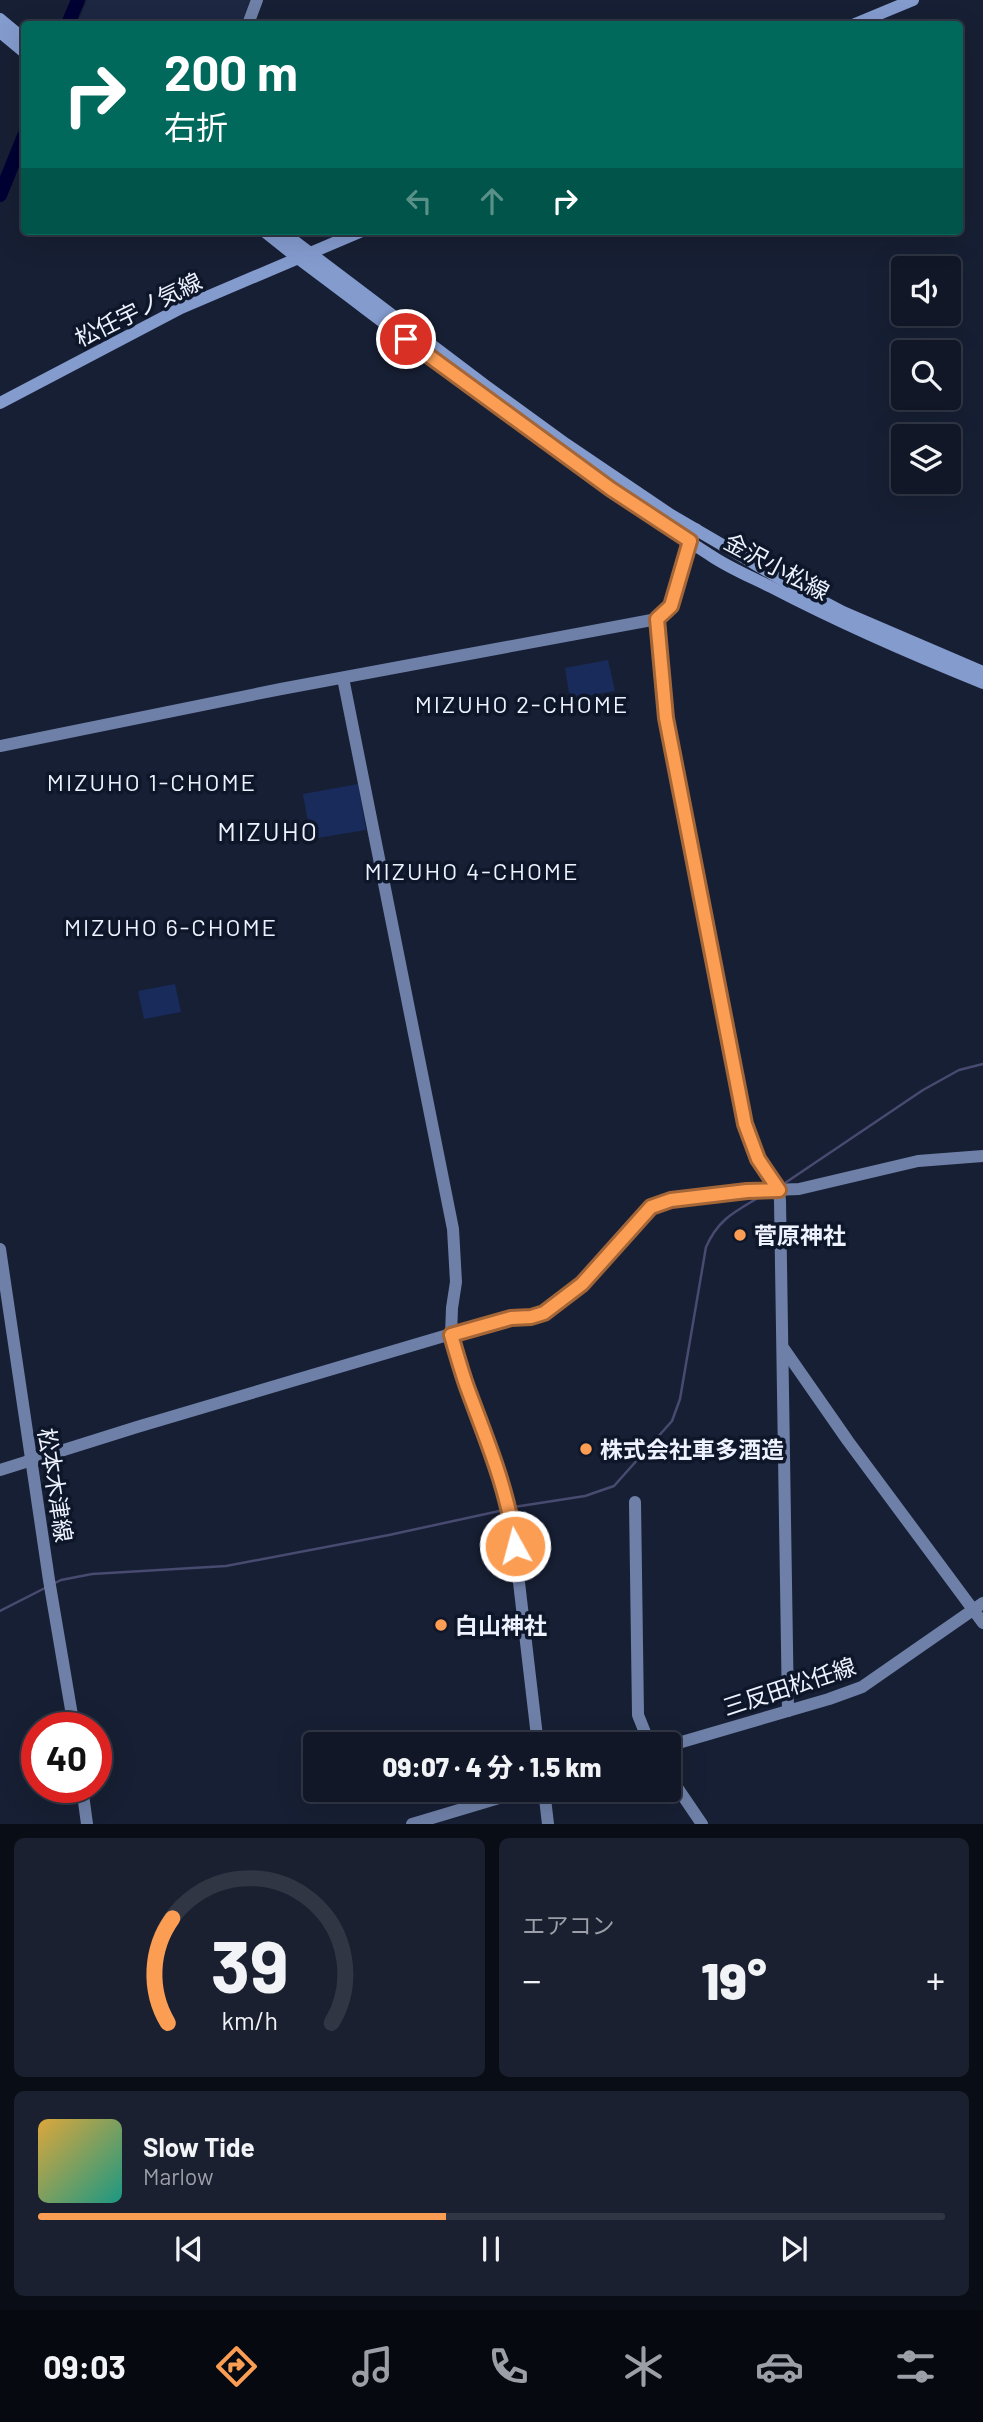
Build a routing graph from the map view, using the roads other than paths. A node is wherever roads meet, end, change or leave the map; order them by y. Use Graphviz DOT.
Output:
graph roads {
  1 [pos="257,0"];
  2 [pos="913,0"];
  3 [pos="0,19"];
  4 [pos="249,21"];
  5 [pos="862,21"];
  6 [pos="0,32"];
  7 [pos="21,36"];
  8 [pos="21,50"];
  9 [pos="271,235"];
  10 [pos="285,235"];
  11 [pos="353,235"];
  12 [pos="305,256"];
  13 [pos="0,403"];
  14 [pos="693,535"];
  15 [pos="657,619"];
  16 [pos="983,672"];
  17 [pos="343,678"];
  18 [pos="983,683"];
  19 [pos="0,746"];
  20 [pos="983,1156"];
  21 [pos="779,1190"];
  22 [pos="0,1249"];
  23 [pos="451,1335"];
  24 [pos="784,1349"];
  25 [pos="32,1459"];
  26 [pos="0,1470"];
  27 [pos="635,1502"];
  28 [pos="978,1607"];
  29 [pos="983,1623"];
  30 [pos="788,1711"];
  31 [pos="71,1712"];
  32 [pos="536,1732"];
  33 [pos="645,1732"];
  34 [pos="681,1742"];
  35 [pos="681,1793"];
  36 [pos="486,1802"];
  37 [pos="545,1802"];
  38 [pos="84,1803"];
  39 [pos="87,1824"];
  40 [pos="412,1824"];
  41 [pos="548,1824"];
  42 [pos="702,1824"];
  1 -- 4 [label="street"];
  2 -- 5 [label="main road"];
  3 -- 7 [label="main road"];
  6 -- 8 [label="main road"];
  9 -- 12 [label="main road, 金沢小松線"];
  10 -- 12 [label="main road, 金沢小松線"];
  11 -- 12 [label="main road, 松任宇ノ気線"];
  12 -- 13 [label="main road, 松任宇ノ気線"];
  12 -- 14 [label="main road, 金沢小松線"];
  14 -- 15 [label="street"];
  14 -- 16 [label="main road, 金沢小松線"];
  14 -- 18 [label="main road, 金沢小松線"];
  15 -- 17 [label="street"];
  15 -- 21 [label="street"];
  17 -- 19 [label="street"];
  17 -- 23 [label="street"];
  20 -- 21 [label="street"];
  21 -- 23 [label="street"];
  21 -- 24 [label="street"];
  22 -- 25 [label="street, 松本木津線"];
  23 -- 25 [label="street"];
  23 -- 32 [label="street"];
  24 -- 28 [label="street"];
  24 -- 30 [label="street"];
  25 -- 26 [label="street"];
  25 -- 31 [label="street, 松本木津線"];
  27 -- 33 [label="street"];
  28 -- 29 [label="street"];
  28 -- 30 [label="street, 三反田松任線"];
  30 -- 34 [label="street, 三反田松任線"];
  35 -- 42 [label="street"];
  36 -- 40 [label="street"];
  37 -- 41 [label="street"];
  38 -- 39 [label="street"];
}
